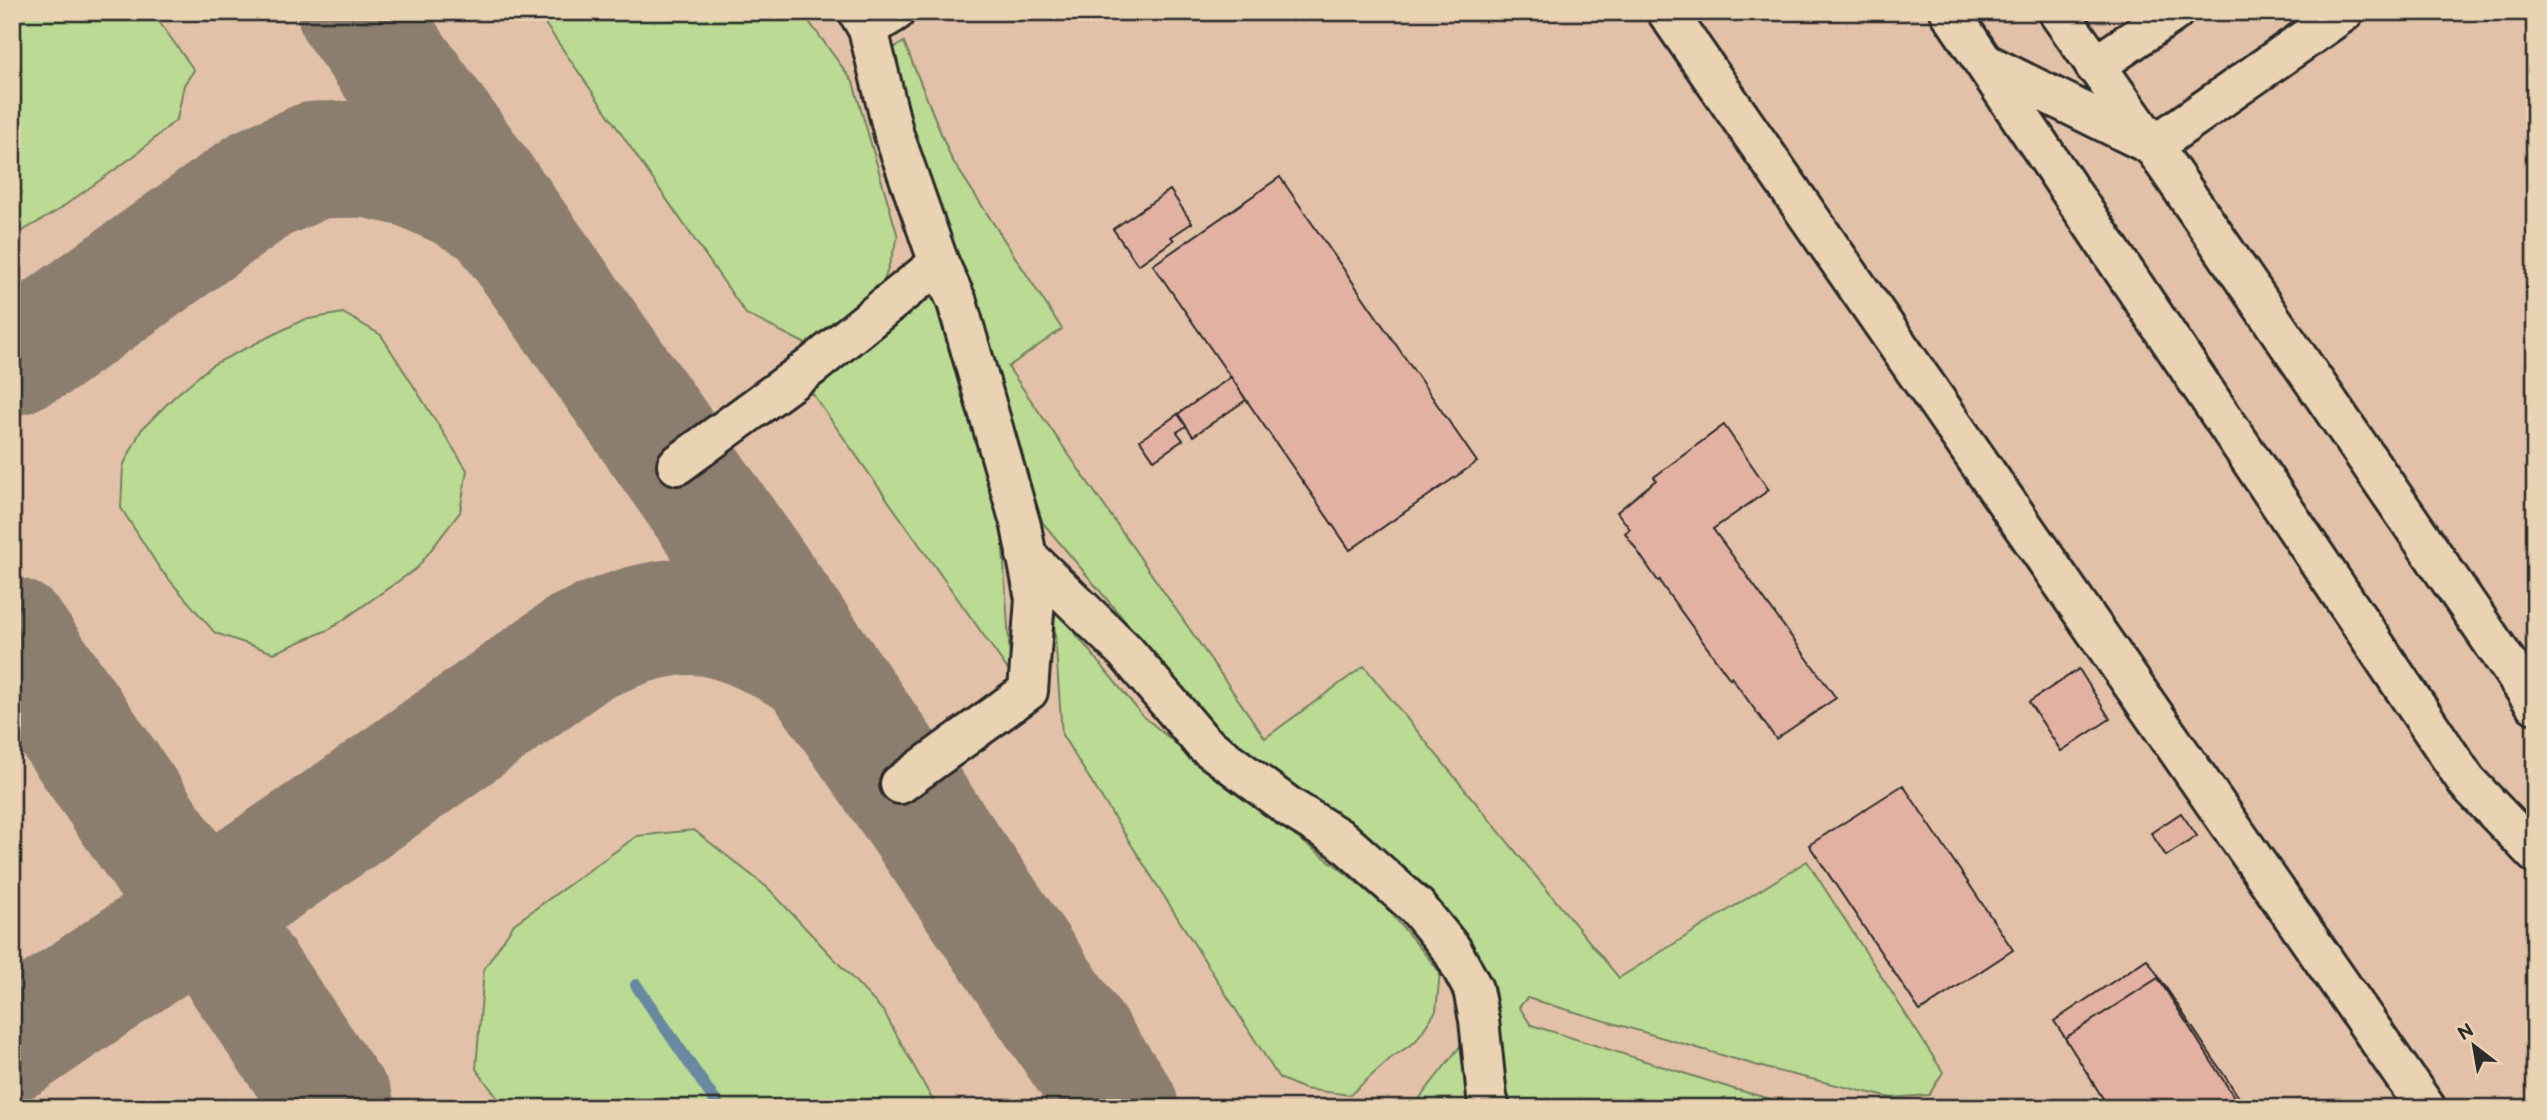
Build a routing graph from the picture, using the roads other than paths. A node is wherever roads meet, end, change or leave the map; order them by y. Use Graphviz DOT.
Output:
graph roads {
  1 [pos="1667,12"];
  2 [pos="1950,12"];
  3 [pos="2058,12"];
  4 [pos="2175,12"];
  5 [pos="2344,12"];
  6 [pos="874,18"];
  7 [pos="1983,62"];
  8 [pos="2095,66"];
  9 [pos="2153,146"];
  10 [pos="939,264"];
  11 [pos="677,465"];
  12 [pos="1026,555"];
  13 [pos="2535,704"];
  14 [pos="900,784"];
  15 [pos="2535,853"];
  16 [pos="1490,1108"];
  17 [pos="2426,1108"];
  1 -- 17 [label="lane"];
  2 -- 7 [label="lane"];
  3 -- 8 [label="lane"];
  4 -- 8 [label="lane"];
  5 -- 9 [label="lane"];
  6 -- 10 [label="lane"];
  7 -- 9 [label="lane"];
  7 -- 15 [label="lane"];
  8 -- 9 [label="lane"];
  9 -- 13 [label="lane"];
  10 -- 11 [label="lane"];
  10 -- 12 [label="lane"];
  12 -- 14 [label="lane"];
  12 -- 16 [label="lane"];
}
